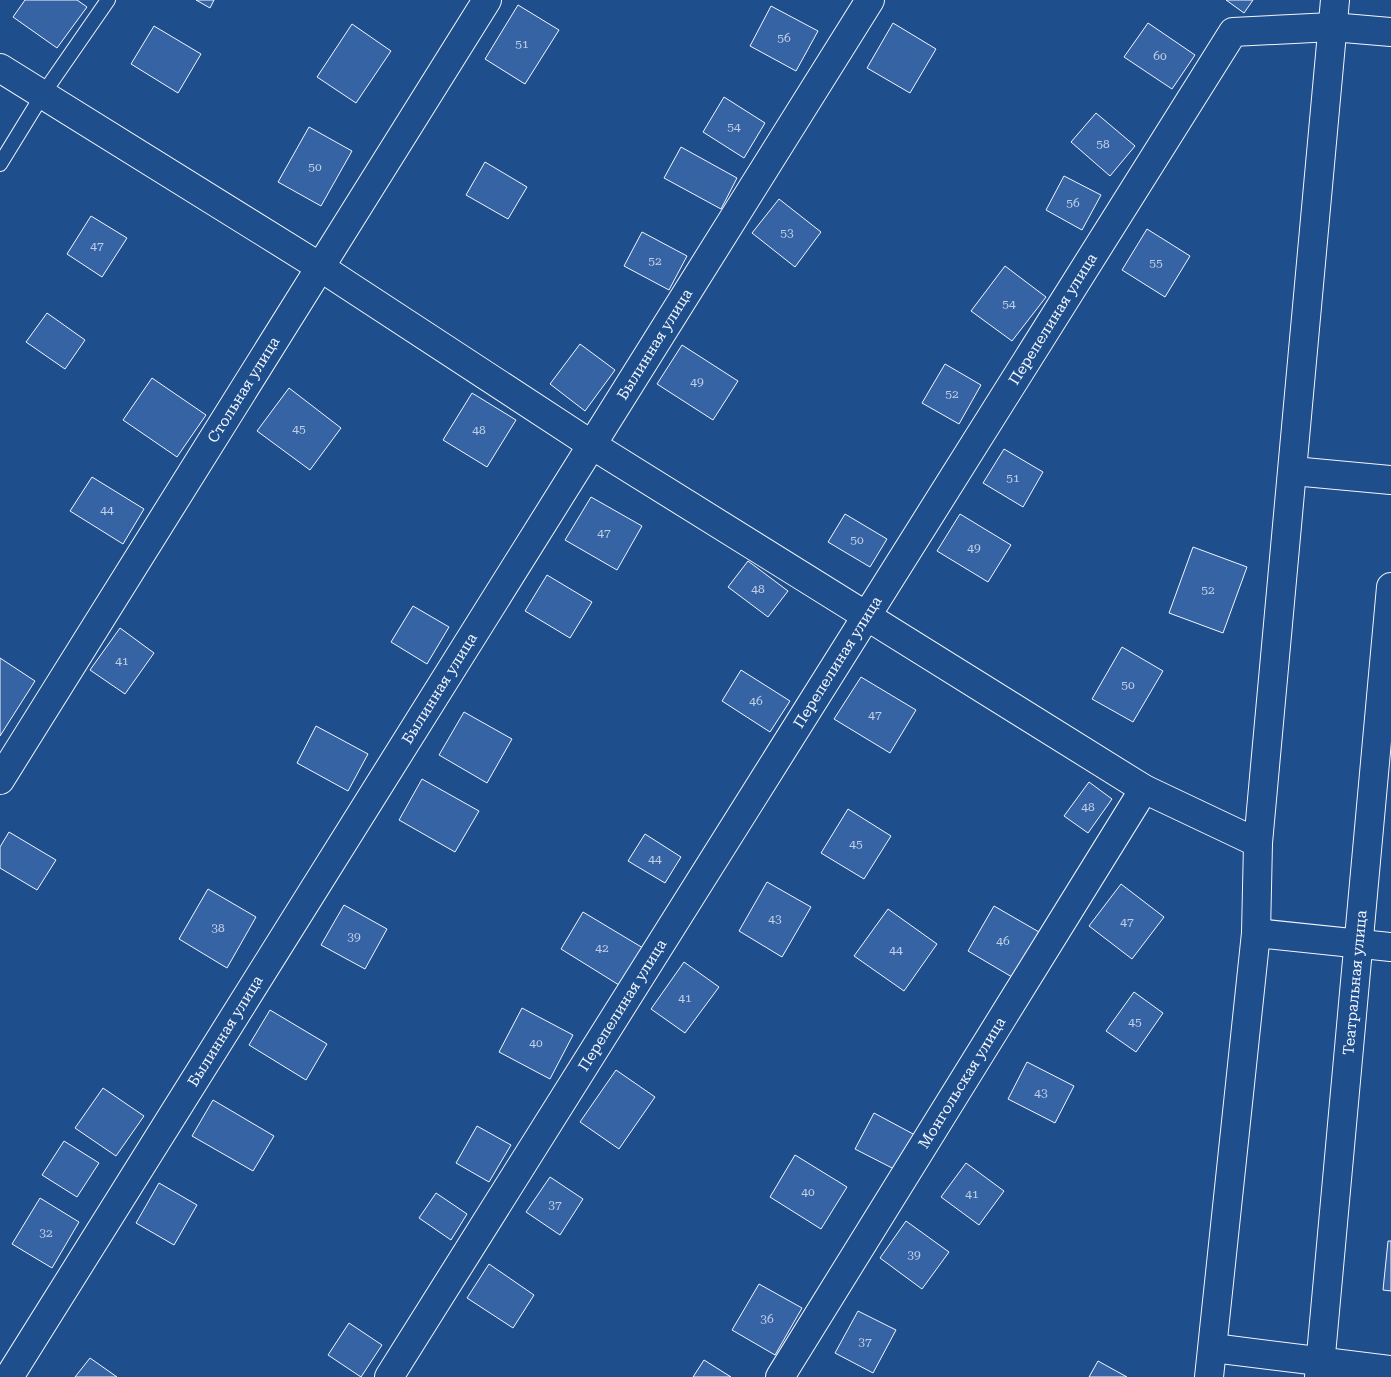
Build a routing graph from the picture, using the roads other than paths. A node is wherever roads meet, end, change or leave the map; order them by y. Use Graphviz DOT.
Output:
graph roads {
  1 [pos="108,0"];
  2 [pos="487,0"];
  3 [pos="870,0"];
  4 [pos="1335,0"];
  5 [pos="1332,27"];
  6 [pos="1391,32"];
  7 [pos="0,68"];
  8 [pos="42,94"];
  9 [pos="0,164"];
  10 [pos="320,267"];
  11 [pos="592,445"];
  12 [pos="1293,471"];
  13 [pos="1391,480"];
  14 [pos="1391,587"];
  15 [pos="866,616"];
  16 [pos="0,780"];
  17 [pos="1144,789"];
  18 [pos="1258,843"];
  19 [pos="1256,933"];
  20 [pos="1359,944"];
  21 [pos="1391,947"];
  22 [pos="1213,1348"];
  23 [pos="1320,1370"];
  24 [pos="1391,1370"];
  25 [pos="9,1377"];
  26 [pos="389,1377"];
  27 [pos="780,1377"];
  28 [pos="1209,1377"];
  1 -- 8 [label="lane"];
  2 -- 10 [label="street, Стольная улица"];
  3 -- 11 [label="street, Былинная улица"];
  4 -- 5 [label="street"];
  5 -- 6 [label="street"];
  5 -- 12 [label="street"];
  5 -- 15 [label="street, Перепелиная улица"];
  7 -- 8 [label="street"];
  8 -- 9 [label="lane"];
  8 -- 10 [label="street"];
  10 -- 11 [label="street"];
  10 -- 16 [label="street, Стольная улица"];
  11 -- 15 [label="street"];
  11 -- 25 [label="street, Былинная улица"];
  12 -- 13 [label="street"];
  12 -- 18 [label="street"];
  14 -- 20 [label="street, Театральная улица"];
  15 -- 17 [label="street"];
  15 -- 26 [label="street, Перепелиная улица"];
  17 -- 18 [label="street"];
  17 -- 27 [label="street, Монгольская улица"];
  18 -- 19 [label="street"];
  19 -- 20 [label="street"];
  19 -- 22 [label="street"];
  20 -- 21 [label="street"];
  20 -- 23 [label="street, Театральная улица"];
  22 -- 23 [label="street"];
  22 -- 28 [label="street"];
  23 -- 24 [label="street"];
}
